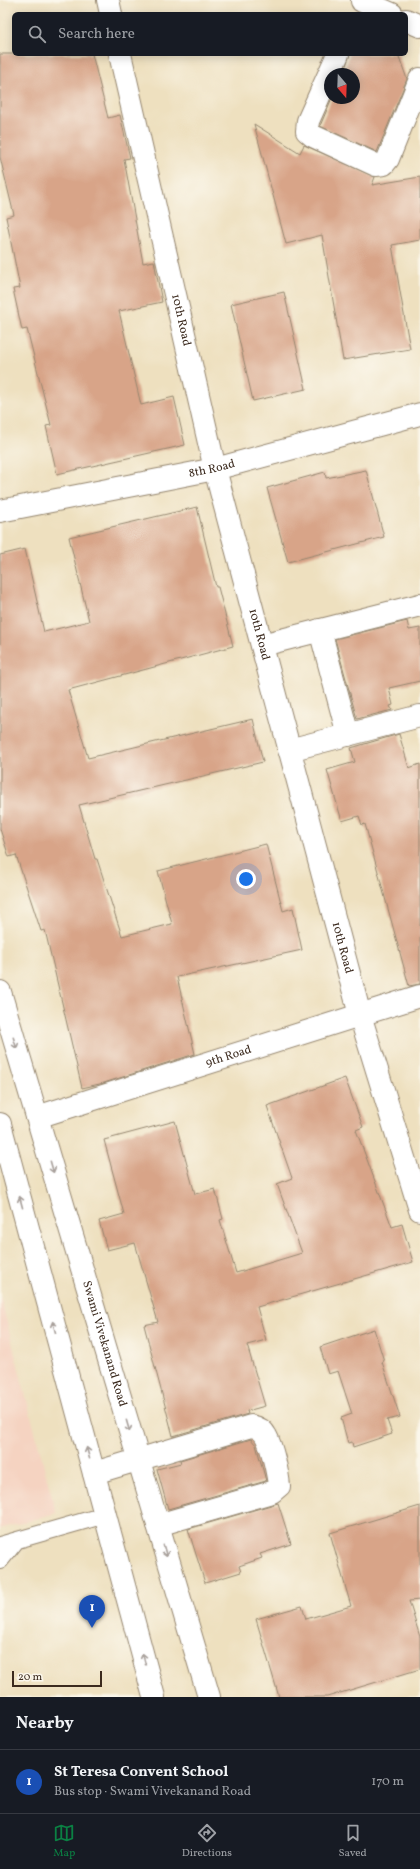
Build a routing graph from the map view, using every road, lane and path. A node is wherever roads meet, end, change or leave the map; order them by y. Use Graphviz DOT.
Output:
graph roads {
  1 [pos="108,0"];
  2 [pos="360,5"];
  3 [pos="111,12"];
  4 [pos="385,12"];
  5 [pos="408,21"];
  6 [pos="420,26"];
  7 [pos="120,56"];
  8 [pos="337,56"];
  9 [pos="420,79"];
  10 [pos="420,414"];
  11 [pos="215,469"];
  12 [pos="0,511"];
  13 [pos="420,605"];
  14 [pos="320,630"];
  15 [pos="262,645"];
  16 [pos="420,716"];
  17 [pos="348,735"];
  18 [pos="289,750"];
  19 [pos="0,992"];
  20 [pos="420,996"];
  21 [pos="360,1015"];
  22 [pos="37,1116"];
  23 [pos="0,1124"];
  24 [pos="420,1210"];
  25 [pos="138,1459"];
  26 [pos="94,1473"];
  27 [pos="105,1514"];
  28 [pos="158,1525"];
  29 [pos="17,1540"];
  30 [pos="0,1545"];
  31 [pos="0,1561"];
  32 [pos="154,1697"];
  33 [pos="208,1697"];
  1 -- 3 [label="street"];
  2 -- 4 [label="street"];
  5 -- 6 [label="street"];
  7 -- 11 [label="street, 10th Road"];
  8 -- 9 [label="street"];
  10 -- 11 [label="street, 8th Road"];
  11 -- 12 [label="street, 8th Road"];
  11 -- 15 [label="street, 10th Road"];
  13 -- 14 [label="street"];
  14 -- 15 [label="street"];
  14 -- 17 [label="street"];
  15 -- 18 [label="street, 10th Road"];
  16 -- 17 [label="street"];
  17 -- 18 [label="street"];
  18 -- 21 [label="street, 10th Road"];
  19 -- 22 [label="street, Swami Vivekanand Road, one-way"];
  20 -- 21 [label="street, 9th Road"];
  21 -- 22 [label="street, 9th Road"];
  21 -- 24 [label="street, 10th Road"];
  22 -- 25 [label="street, Swami Vivekanand Road, one-way"];
  26 -- 23 [label="street, one-way"];
  25 -- 26 [label="street"];
  25 -- 28 [label="street, Swami Vivekanand Road"];
  25 -- 28 [label="street"];
  26 -- 27 [label="street"];
  27 -- 29 [label="lane"];
  32 -- 27 [label="street, one-way"];
  28 -- 33 [label="street, Swami Vivekanand Road, one-way"];
  29 -- 30 [label="lane"];
  29 -- 31 [label="lane"];
}
